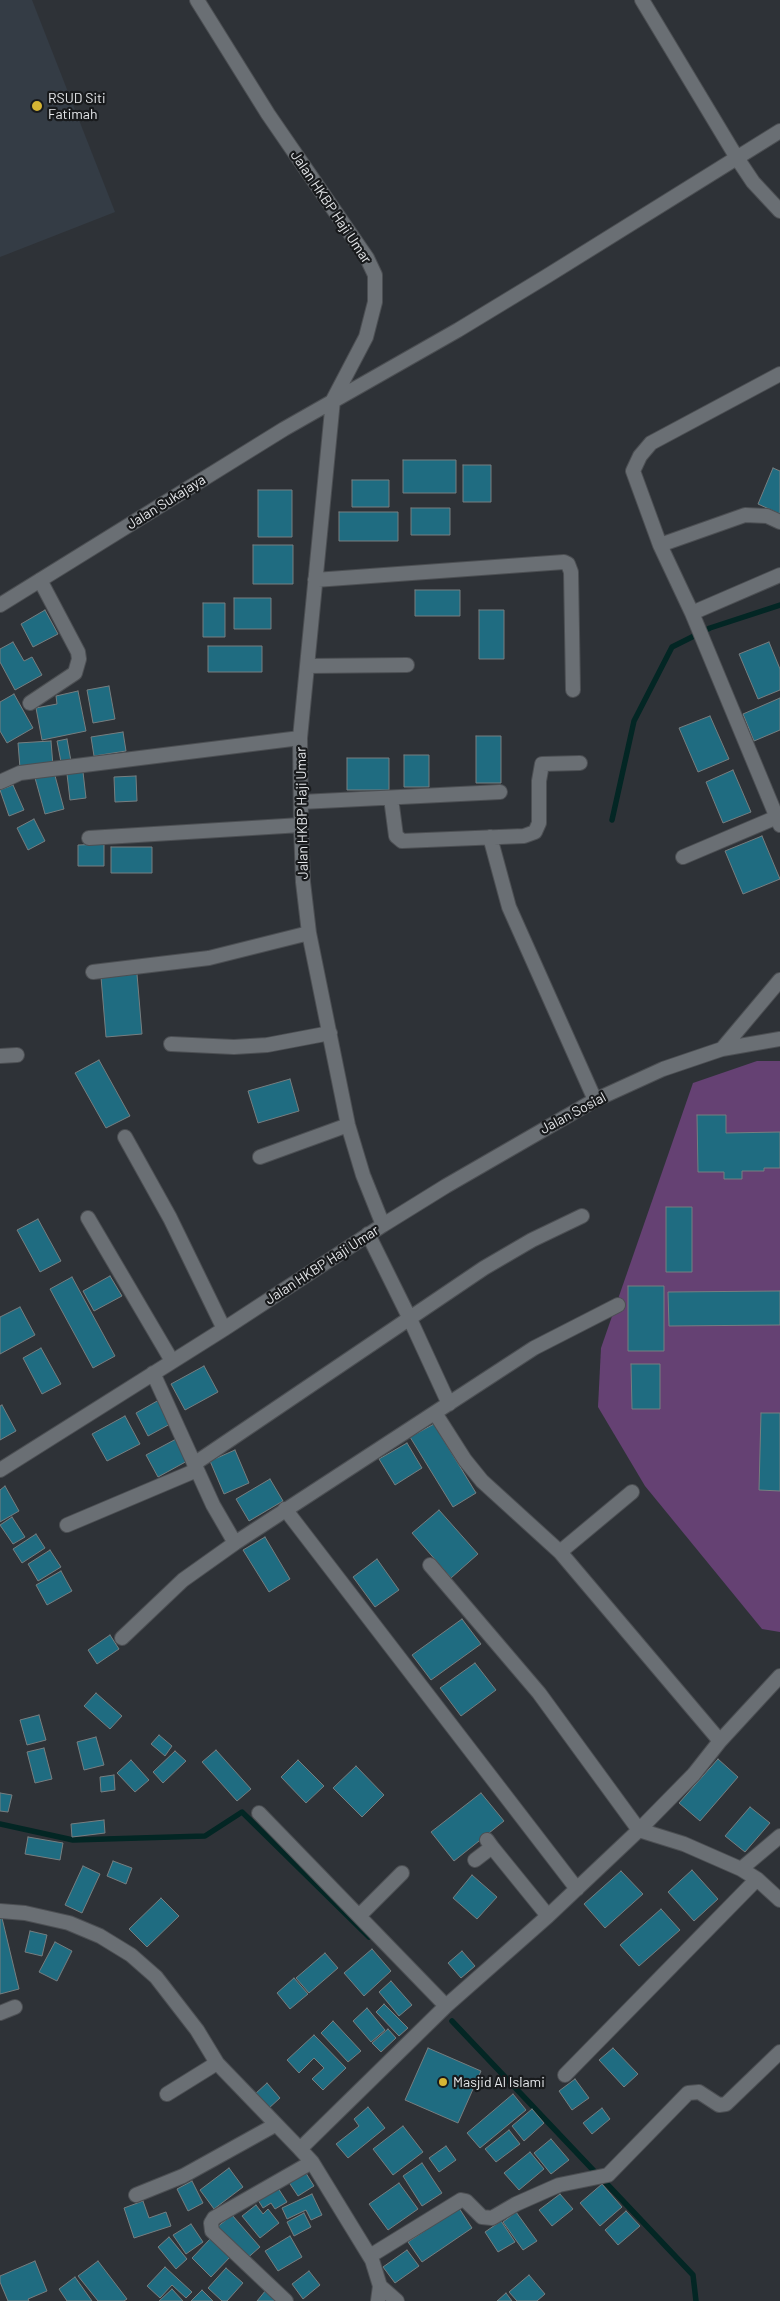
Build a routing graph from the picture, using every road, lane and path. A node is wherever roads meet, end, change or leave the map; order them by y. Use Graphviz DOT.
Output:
graph roads {
  1 [pos="197,0"];
  2 [pos="642,0"];
  3 [pos="780,131"];
  4 [pos="737,158"];
  5 [pos="780,211"];
  6 [pos="780,374"];
  7 [pos="333,400"];
  8 [pos="780,522"];
  9 [pos="660,545"];
  10 [pos="780,575"];
  11 [pos="40,580"];
  12 [pos="315,580"];
  13 [pos="0,605"];
  14 [pos="692,613"];
  15 [pos="407,665"];
  16 [pos="307,666"];
  17 [pos="573,690"];
  18 [pos="30,703"];
  19 [pos="300,738"];
  20 [pos="580,763"];
  21 [pos="0,782"];
  22 [pos="500,792"];
  23 [pos="391,798"];
  24 [pos="301,802"];
  25 [pos="778,821"];
  26 [pos="301,824"];
  27 [pos="490,837"];
  28 [pos="89,838"];
  29 [pos="683,857"];
  30 [pos="309,933"];
  31 [pos="93,972"];
  32 [pos="780,980"];
  33 [pos="330,1033"];
  34 [pos="780,1039"];
  35 [pos="171,1044"];
  36 [pos="722,1049"];
  37 [pos="16,1054"];
  38 [pos="0,1056"];
  39 [pos="595,1100"];
  40 [pos="348,1125"];
  41 [pos="125,1137"];
  42 [pos="260,1158"];
  43 [pos="582,1216"];
  44 [pos="88,1218"];
  45 [pos="383,1225"];
  46 [pos="368,1234"];
  47 [pos="618,1305"];
  48 [pos="409,1317"];
  49 [pos="224,1329"];
  50 [pos="172,1362"];
  51 [pos="153,1373"];
  52 [pos="449,1404"];
  53 [pos="435,1412"];
  54 [pos="196,1467"];
  55 [pos="0,1469"];
  56 [pos="632,1492"];
  57 [pos="285,1509"];
  58 [pos="67,1525"];
  59 [pos="235,1543"];
  60 [pos="560,1552"];
  61 [pos="430,1565"];
  62 [pos="122,1638"];
  63 [pos="780,1676"];
  64 [pos="720,1741"];
  65 [pos="259,1813"];
  66 [pos="639,1830"];
  67 [pos="780,1836"];
  68 [pos="475,1860"];
  69 [pos="741,1868"];
  70 [pos="402,1873"];
  71 [pos="757,1879"];
  72 [pos="577,1889"];
  73 [pos="780,1900"];
  74 [pos="0,1911"];
  75 [pos="360,1915"];
  76 [pos="548,1916"];
  77 [pos="446,2006"];
  78 [pos="15,2007"];
  79 [pos="0,2013"];
  80 [pos="780,2052"];
  81 [pos="217,2063"];
  82 [pos="565,2075"];
  83 [pos="167,2094"];
  84 [pos="275,2125"];
  85 [pos="300,2149"];
  86 [pos="312,2162"];
  87 [pos="136,2195"];
  88 [pos="370,2256"];
  89 [pos="380,2286"];
  90 [pos="286,2301"];
  91 [pos="378,2301"];
  92 [pos="398,2301"];
  1 -- 7 [label="street, Jalan HKBP Haji Umar"];
  2 -- 4 [label="street"];
  3 -- 4 [label="street, Jalan Sukajaya"];
  4 -- 5 [label="street"];
  4 -- 7 [label="street, Jalan Sukajaya"];
  6 -- 9 [label="street"];
  7 -- 11 [label="street, Jalan Sukajaya"];
  7 -- 12 [label="street, Jalan HKBP Haji Umar"];
  8 -- 9 [label="street"];
  9 -- 14 [label="street"];
  10 -- 14 [label="street"];
  11 -- 13 [label="street, Jalan Sukajaya"];
  11 -- 18 [label="street"];
  12 -- 16 [label="street, Jalan HKBP Haji Umar"];
  12 -- 17 [label="street"];
  14 -- 25 [label="street"];
  15 -- 16 [label="street"];
  16 -- 19 [label="street, Jalan HKBP Haji Umar"];
  19 -- 21 [label="street"];
  19 -- 24 [label="street, Jalan HKBP Haji Umar"];
  20 -- 27 [label="street"];
  22 -- 23 [label="street"];
  23 -- 24 [label="street"];
  23 -- 27 [label="street"];
  24 -- 26 [label="street, Jalan HKBP Haji Umar"];
  25 -- 29 [label="street"];
  26 -- 28 [label="street"];
  26 -- 30 [label="street, Jalan HKBP Haji Umar"];
  27 -- 39 [label="street"];
  30 -- 31 [label="street"];
  30 -- 33 [label="street, Jalan HKBP Haji Umar"];
  32 -- 36 [label="street"];
  33 -- 35 [label="street"];
  33 -- 40 [label="street, Jalan HKBP Haji Umar"];
  34 -- 36 [label="street, Jalan Sosial"];
  36 -- 39 [label="street, Jalan Sosial"];
  37 -- 38 [label="street"];
  39 -- 45 [label="street, Jalan Sosial"];
  40 -- 42 [label="street"];
  40 -- 45 [label="street, Jalan HKBP Haji Umar"];
  41 -- 49 [label="street"];
  43 -- 48 [label="street"];
  44 -- 50 [label="street"];
  45 -- 46 [label="street, Jalan HKBP Haji Umar"];
  46 -- 48 [label="street"];
  46 -- 49 [label="street, Jalan HKBP Haji Umar"];
  47 -- 52 [label="street"];
  48 -- 52 [label="street"];
  48 -- 54 [label="street"];
  49 -- 50 [label="street, Jalan HKBP Haji Umar"];
  50 -- 51 [label="street, Jalan HKBP Haji Umar"];
  51 -- 54 [label="street"];
  51 -- 55 [label="street, Jalan HKBP Haji Umar"];
  52 -- 53 [label="street"];
  53 -- 57 [label="street"];
  53 -- 60 [label="street"];
  54 -- 58 [label="street"];
  54 -- 59 [label="street"];
  56 -- 60 [label="street"];
  57 -- 59 [label="street"];
  57 -- 72 [label="street"];
  59 -- 62 [label="street"];
  60 -- 64 [label="street"];
  61 -- 66 [label="street"];
  63 -- 64 [label="street"];
  64 -- 66 [label="street"];
  65 -- 75 [label="street"];
  66 -- 69 [label="street"];
  66 -- 72 [label="street"];
  67 -- 69 [label="street"];
  68 -- 76 [label="street"];
  69 -- 71 [label="street"];
  70 -- 75 [label="street"];
  71 -- 73 [label="street"];
  71 -- 82 [label="street"];
  72 -- 76 [label="street"];
  74 -- 81 [label="street"];
  75 -- 77 [label="street"];
  76 -- 77 [label="street"];
  77 -- 85 [label="street"];
  78 -- 79 [label="street"];
  80 -- 88 [label="street"];
  81 -- 83 [label="street"];
  81 -- 84 [label="street"];
  84 -- 85 [label="street"];
  84 -- 87 [label="street"];
  85 -- 86 [label="street"];
  86 -- 88 [label="street"];
  86 -- 90 [label="street"];
  88 -- 89 [label="street"];
  89 -- 91 [label="street"];
  89 -- 92 [label="street"];
}
